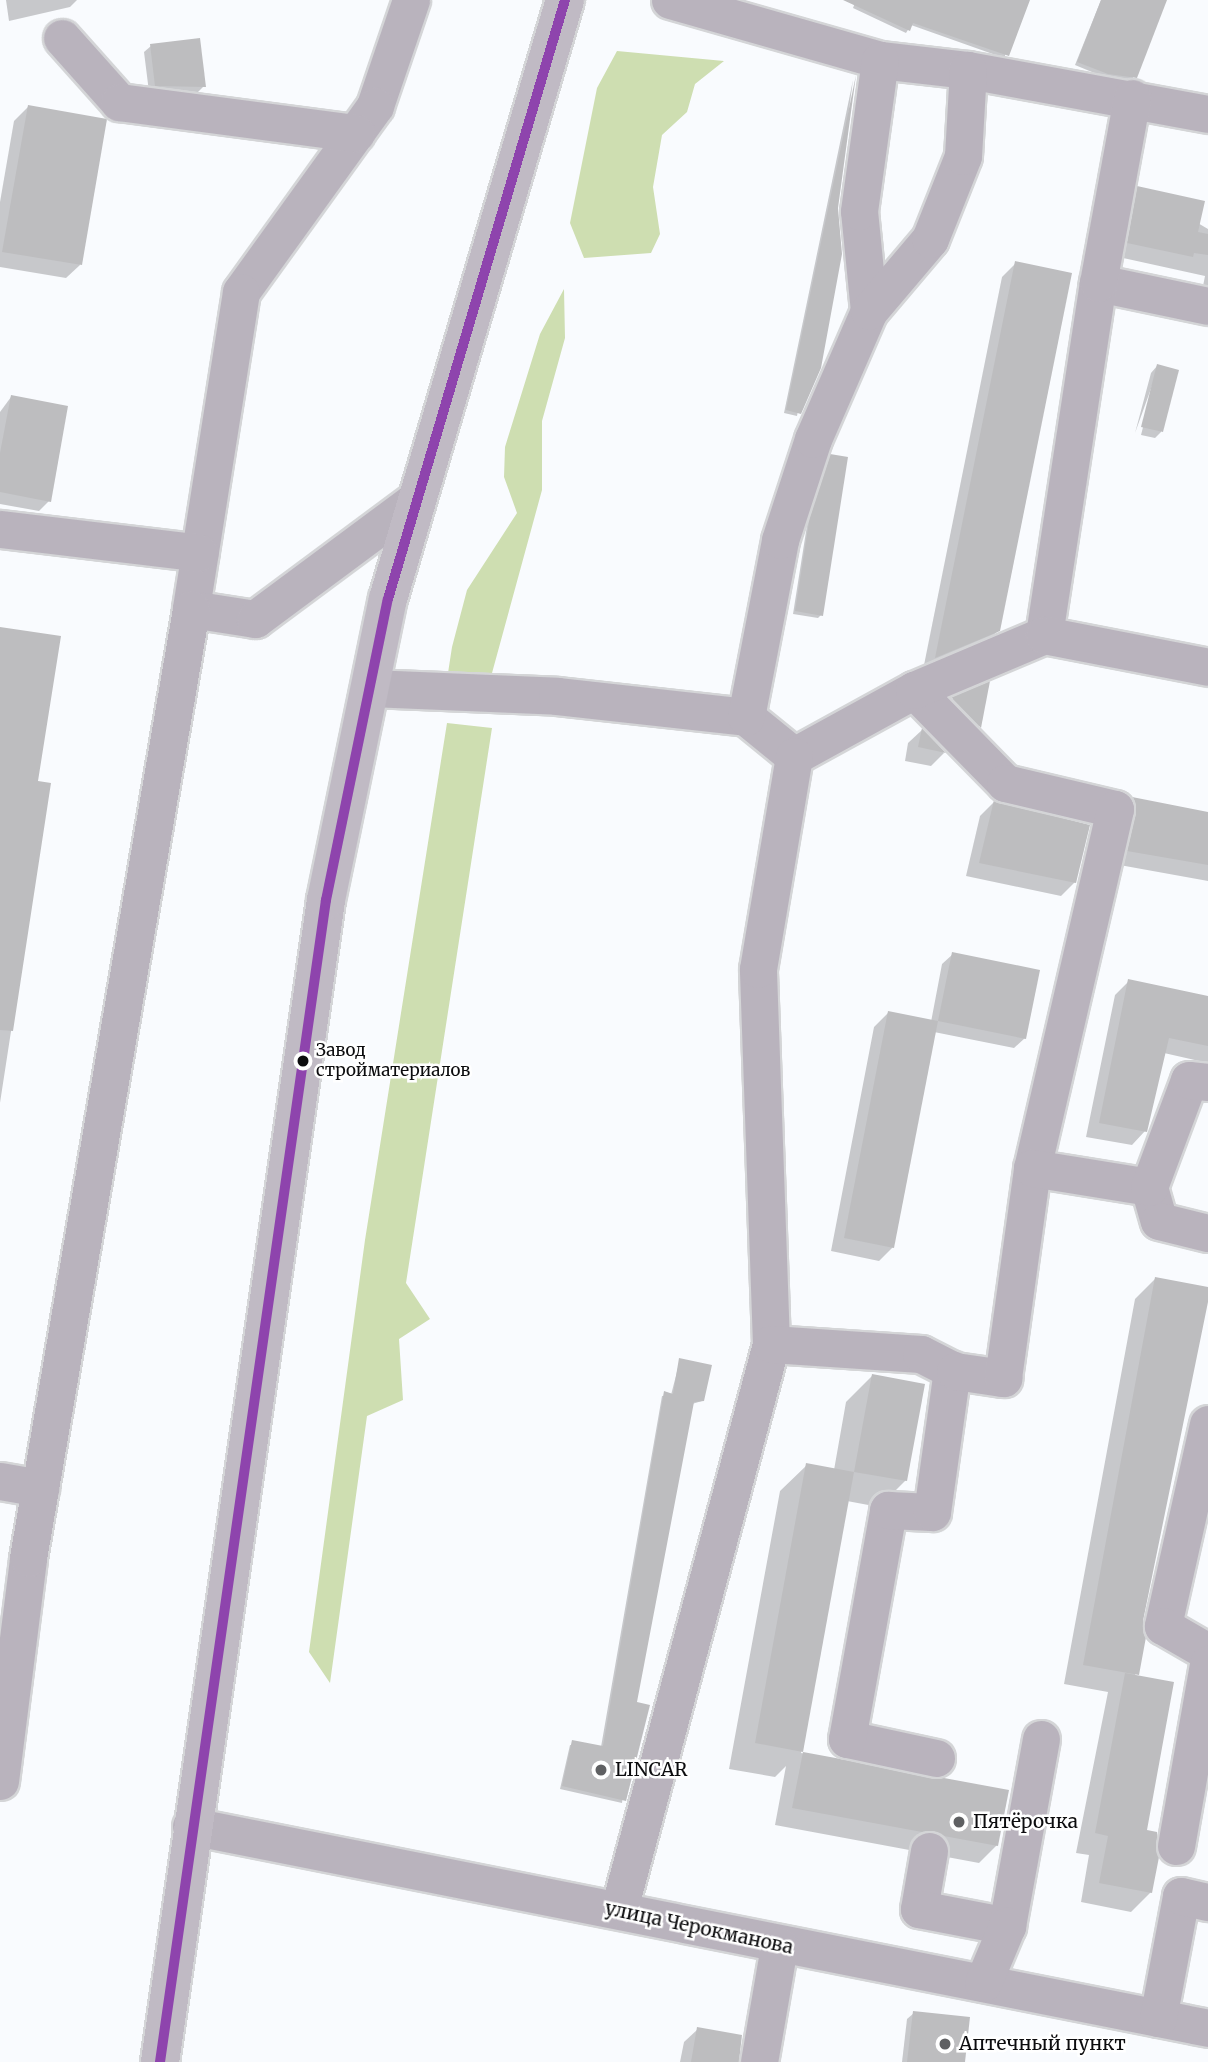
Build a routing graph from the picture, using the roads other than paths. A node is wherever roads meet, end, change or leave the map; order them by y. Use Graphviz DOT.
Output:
graph roads {
  1 [pos="411,0"];
  2 [pos="565,0"];
  3 [pos="670,0"];
  4 [pos="61,38"];
  5 [pos="880,60"];
  6 [pos="968,70"];
  7 [pos="1132,98"];
  8 [pos="1208,114"];
  9 [pos="356,133"];
  10 [pos="1098,283"];
  11 [pos="1208,306"];
  12 [pos="869,311"];
  13 [pos="415,500"];
  14 [pos="0,530"];
  15 [pos="200,553"];
  16 [pos="191,609"];
  17 [pos="1044,635"];
  18 [pos="1208,667"];
  19 [pos="370,688"];
  20 [pos="914,690"];
  21 [pos="746,717"];
  22 [pos="794,756"];
  23 [pos="1208,1082"];
  24 [pos="1032,1168"];
  25 [pos="1149,1187"];
  26 [pos="1208,1233"];
  27 [pos="771,1344"];
  28 [pos="952,1369"];
  29 [pos="1208,1424"];
  30 [pos="0,1482"];
  31 [pos="40,1488"];
  32 [pos="1208,1652"];
  33 [pos="1208,1664"];
  34 [pos="1041,1739"];
  35 [pos="936,1758"];
  36 [pos="0,1781"];
  37 [pos="191,1826"];
  38 [pos="1176,1846"];
  39 [pos="929,1851"];
  40 [pos="1208,1902"];
  41 [pos="619,1909"];
  42 [pos="1007,1926"];
  43 [pos="779,1946"];
  44 [pos="983,1983"];
  45 [pos="1157,2018"];
  46 [pos="1208,2028"];
  47 [pos="160,2062"];
  48 [pos="759,2062"];
  1 -- 9 [label="street"];
  2 -- 13 [label="highway"];
  3 -- 5 [label="street"];
  4 -- 9 [label="street"];
  5 -- 6 [label="street"];
  5 -- 12 [label="street"];
  6 -- 7 [label="street"];
  6 -- 12 [label="street"];
  7 -- 8 [label="street"];
  7 -- 10 [label="street"];
  9 -- 15 [label="street"];
  10 -- 11 [label="street"];
  10 -- 17 [label="street"];
  12 -- 21 [label="street"];
  13 -- 16 [label="street"];
  13 -- 19 [label="highway"];
  14 -- 15 [label="street"];
  15 -- 16 [label="street"];
  16 -- 31 [label="street"];
  17 -- 18 [label="street"];
  17 -- 20 [label="street"];
  19 -- 21 [label="street"];
  19 -- 37 [label="highway"];
  20 -- 22 [label="street"];
  20 -- 24 [label="street"];
  21 -- 22 [label="street"];
  22 -- 27 [label="street"];
  23 -- 25 [label="street"];
  24 -- 25 [label="street"];
  24 -- 28 [label="street"];
  25 -- 26 [label="street"];
  27 -- 28 [label="street"];
  27 -- 41 [label="street"];
  28 -- 35 [label="street"];
  29 -- 32 [label="street"];
  30 -- 31 [label="street"];
  31 -- 36 [label="street"];
  33 -- 38 [label="street"];
  34 -- 42 [label="street"];
  37 -- 41 [label="street, улица Черокманова"];
  37 -- 47 [label="highway"];
  39 -- 42 [label="street"];
  40 -- 45 [label="street"];
  41 -- 43 [label="street, улица Черокманова"];
  42 -- 44 [label="street"];
  43 -- 44 [label="street, улица Черокманова"];
  43 -- 48 [label="street"];
  44 -- 45 [label="street, улица Черокманова"];
  45 -- 46 [label="street, улица Черокманова"];
}
